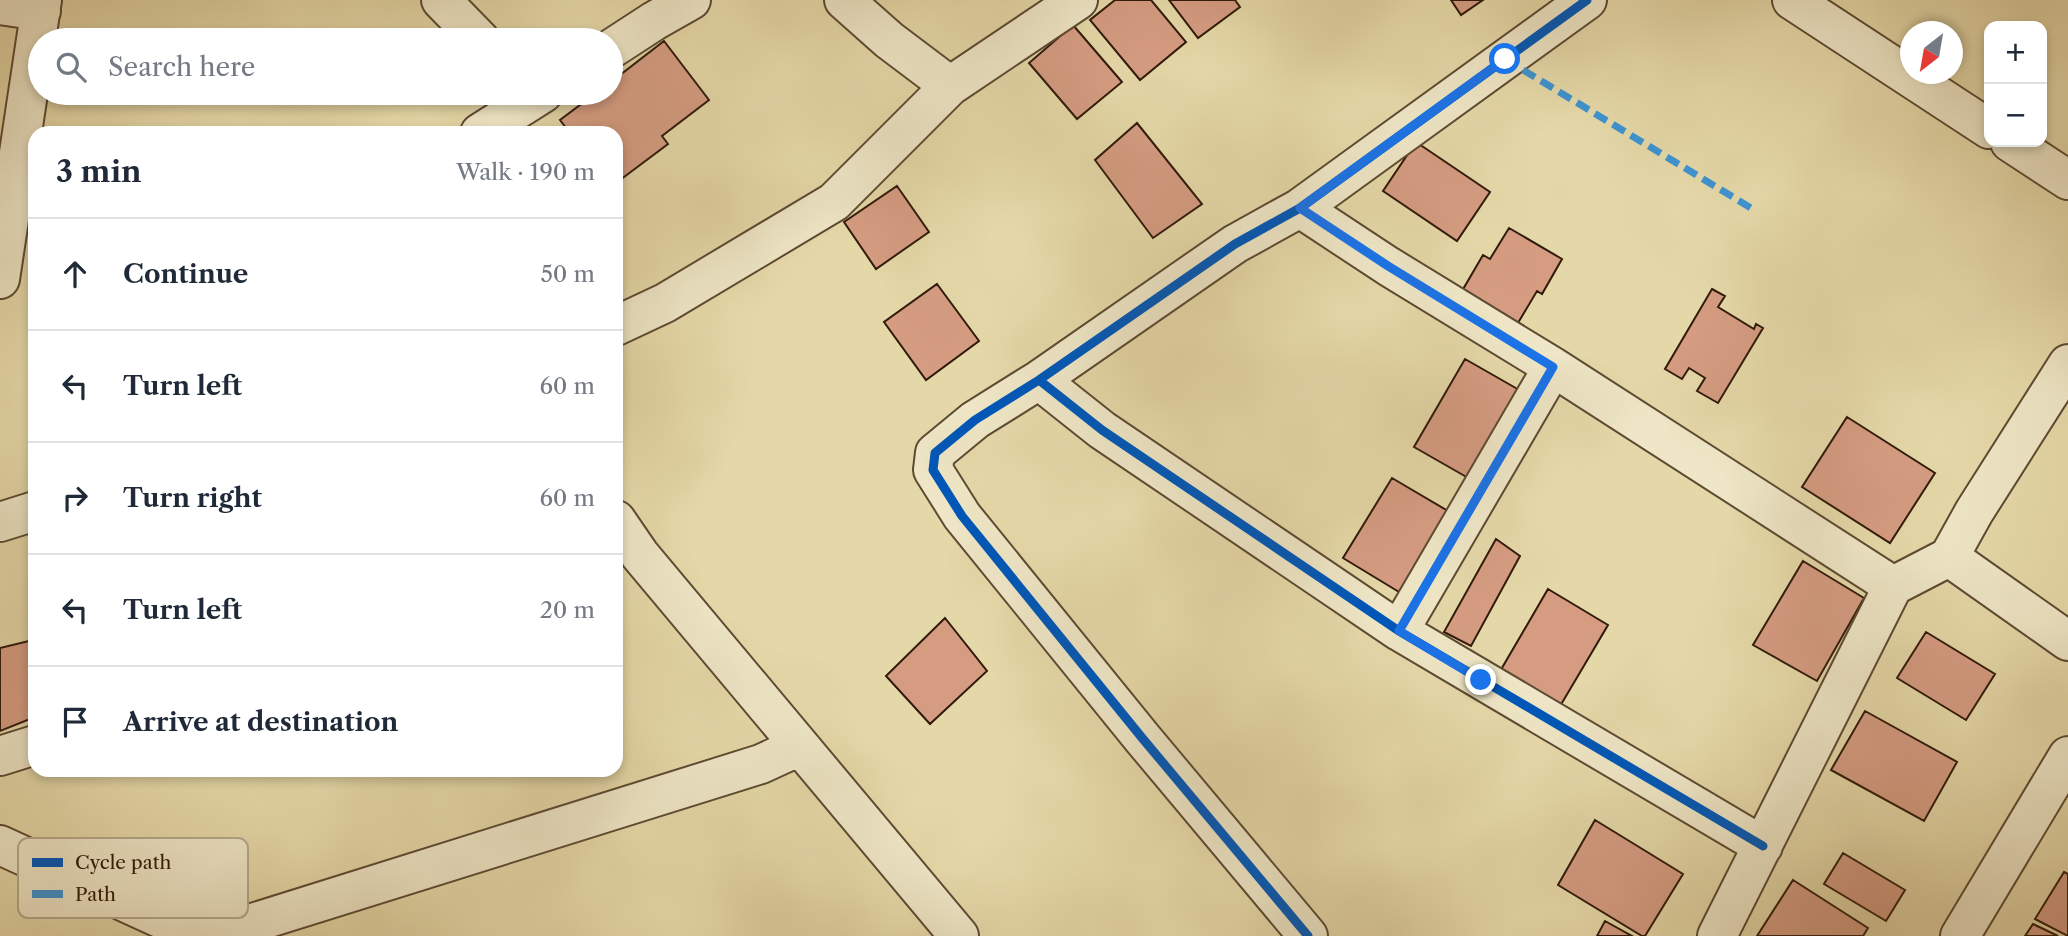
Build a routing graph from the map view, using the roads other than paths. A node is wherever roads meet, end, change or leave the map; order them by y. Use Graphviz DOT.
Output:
graph roads {
  1 [pos="441,0"];
  2 [pos="691,0"];
  3 [pos="844,0"];
  4 [pos="1077,0"];
  5 [pos="1587,0"];
  6 [pos="1792,0"];
  7 [pos="0,5"];
  8 [pos="41,6"];
  9 [pos="39,28"];
  10 [pos="468,28"];
  11 [pos="623,41"];
  12 [pos="950,86"];
  13 [pos="30,105"];
  14 [pos="520,105"];
  15 [pos="490,126"];
  16 [pos="1984,126"];
  17 [pos="2018,147"];
  18 [pos="2068,180"];
  19 [pos="1300,208"];
  20 [pos="13,258"];
  21 [pos="623,323"];
  22 [pos="1553,367"];
  23 [pos="2067,368"];
  24 [pos="1039,380"];
  25 [pos="28,513"];
  26 [pos="0,522"];
  27 [pos="1949,556"];
  28 [pos="628,560"];
  29 [pos="1893,586"];
  30 [pos="1399,631"];
  31 [pos="2068,640"];
  32 [pos="800,746"];
  33 [pos="28,747"];
  34 [pos="0,756"];
  35 [pos="2068,757"];
  36 [pos="0,845"];
  37 [pos="1763,846"];
  38 [pos="18,853"];
  39 [pos="160,918"];
  40 [pos="199,936"];
  41 [pos="211,936"];
  42 [pos="959,936"];
  43 [pos="1308,936"];
  44 [pos="1717,936"];
  45 [pos="1960,936"];
  1 -- 10 [label="street"];
  2 -- 11 [label="street"];
  3 -- 12 [label="street"];
  4 -- 12 [label="street"];
  5 -- 19 [label="street"];
  6 -- 16 [label="street"];
  7 -- 8 [label="street"];
  8 -- 9 [label="street"];
  12 -- 21 [label="street"];
  13 -- 20 [label="street"];
  14 -- 15 [label="street"];
  17 -- 18 [label="street"];
  19 -- 22 [label="street"];
  19 -- 24 [label="street"];
  22 -- 29 [label="street"];
  22 -- 30 [label="street"];
  23 -- 27 [label="street"];
  24 -- 30 [label="street"];
  24 -- 43 [label="street"];
  25 -- 26 [label="street"];
  27 -- 29 [label="street"];
  27 -- 31 [label="street"];
  28 -- 32 [label="street"];
  29 -- 37 [label="street"];
  30 -- 37 [label="street"];
  32 -- 41 [label="street"];
  32 -- 42 [label="street"];
  33 -- 34 [label="street"];
  35 -- 45 [label="street"];
  36 -- 38 [label="street"];
  37 -- 44 [label="street"];
  39 -- 40 [label="street"];
}
